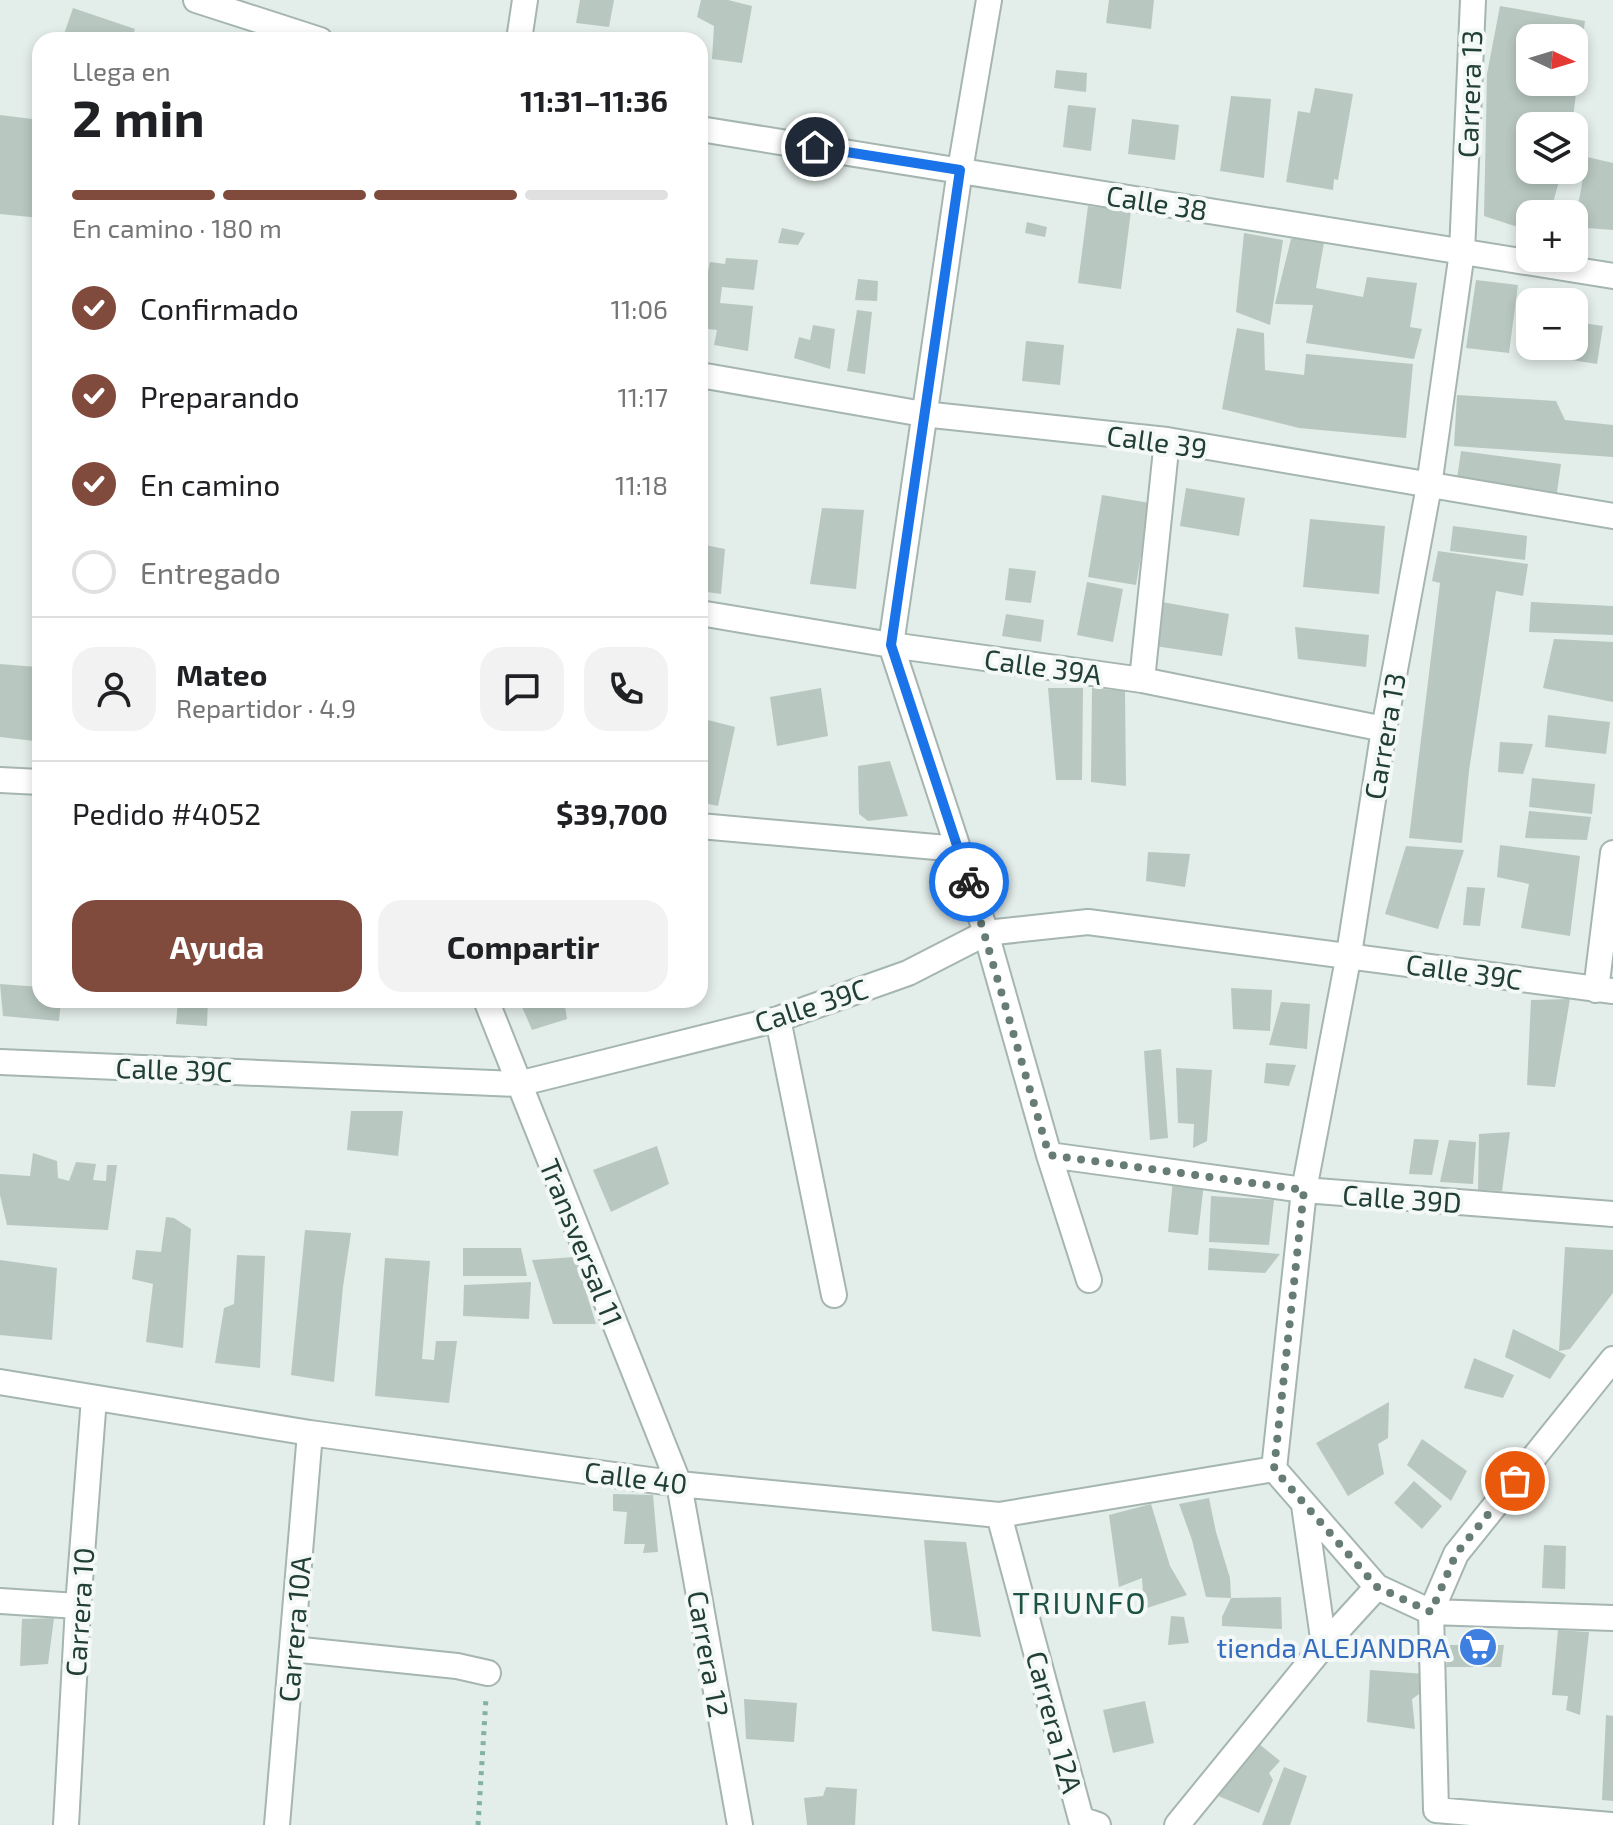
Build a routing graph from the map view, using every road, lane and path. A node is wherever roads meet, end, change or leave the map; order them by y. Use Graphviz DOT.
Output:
graph roads {
  1 [pos="196,0"];
  2 [pos="525,0"];
  3 [pos="989,0"];
  4 [pos="1473,0"];
  5 [pos="220,4"];
  6 [pos="298,32"];
  7 [pos="520,32"];
  8 [pos="708,130"];
  9 [pos="960,170"];
  10 [pos="1462,252"];
  11 [pos="1613,276"];
  12 [pos="708,376"];
  13 [pos="923,414"];
  14 [pos="1167,440"];
  15 [pos="1429,486"];
  16 [pos="1613,516"];
  17 [pos="708,614"];
  18 [pos="891,645"];
  19 [pos="1142,680"];
  20 [pos="1384,729"];
  21 [pos="0,780"];
  22 [pos="32,782"];
  23 [pos="708,827"];
  24 [pos="958,849"];
  25 [pos="1613,853"];
  26 [pos="986,933"];
  27 [pos="1349,954"];
  28 [pos="1605,991"];
  29 [pos="489,1008"];
  30 [pos="778,1019"];
  31 [pos="0,1062"];
  32 [pos="518,1084"];
  33 [pos="1049,1155"];
  34 [pos="1304,1190"];
  35 [pos="1613,1214"];
  36 [pos="1089,1280"];
  37 [pos="834,1295"];
  38 [pos="1613,1359"];
  39 [pos="0,1382"];
  40 [pos="94,1398"];
  41 [pos="310,1433"];
  42 [pos="1274,1469"];
  43 [pos="679,1484"];
  44 [pos="1304,1505"];
  45 [pos="999,1515"];
  46 [pos="1377,1587"];
  47 [pos="0,1601"];
  48 [pos="78,1606"];
  49 [pos="1431,1612"];
  50 [pos="1613,1618"];
  51 [pos="1324,1645"];
  52 [pos="292,1649"];
  53 [pos="488,1673"];
  54 [pos="66,1825"];
  55 [pos="277,1825"];
  56 [pos="478,1825"];
  57 [pos="740,1825"];
  58 [pos="1098,1825"];
  59 [pos="1177,1825"];
  60 [pos="1611,1825"];
  1 -- 5 [label="street"];
  2 -- 7 [label="street"];
  3 -- 9 [label="street"];
  4 -- 10 [label="street, Carrera 13"];
  5 -- 6 [label="street"];
  8 -- 9 [label="street, Calle 38"];
  9 -- 10 [label="street, Calle 38"];
  9 -- 13 [label="street"];
  10 -- 11 [label="street, Calle 38"];
  10 -- 15 [label="street, Carrera 13"];
  12 -- 13 [label="street, Calle 39"];
  13 -- 14 [label="street, Calle 39"];
  13 -- 18 [label="street"];
  14 -- 15 [label="street, Calle 39"];
  14 -- 19 [label="street"];
  15 -- 16 [label="street, Calle 39"];
  15 -- 20 [label="street, Carrera 13"];
  17 -- 18 [label="street, Calle 39A"];
  18 -- 19 [label="street, Calle 39A"];
  18 -- 24 [label="street"];
  19 -- 20 [label="street, Calle 39A"];
  20 -- 27 [label="street, Carrera 13"];
  21 -- 22 [label="street"];
  23 -- 24 [label="street"];
  24 -- 26 [label="street"];
  25 -- 28 [label="street"];
  26 -- 27 [label="street, Calle 39C"];
  26 -- 30 [label="street, Calle 39C"];
  26 -- 33 [label="street"];
  27 -- 28 [label="street, Calle 39C"];
  27 -- 34 [label="street, Carrera 13"];
  29 -- 32 [label="street, Transversal 11"];
  30 -- 32 [label="street, Calle 39C"];
  30 -- 37 [label="street"];
  31 -- 32 [label="street, Calle 39C"];
  32 -- 43 [label="street, Transversal 11"];
  33 -- 34 [label="street, Calle 39D"];
  33 -- 36 [label="street"];
  34 -- 35 [label="street, Calle 39D"];
  34 -- 42 [label="street, Carrera 13"];
  38 -- 49 [label="street"];
  39 -- 40 [label="street, Calle 40"];
  40 -- 41 [label="street, Calle 40"];
  40 -- 48 [label="street, Carrera 10"];
  41 -- 43 [label="street, Calle 40"];
  41 -- 52 [label="street, Carrera 10A"];
  42 -- 44 [label="street"];
  42 -- 45 [label="street, Calle 40"];
  43 -- 45 [label="street, Calle 40"];
  43 -- 57 [label="street, Carrera 12"];
  44 -- 46 [label="street"];
  44 -- 51 [label="street"];
  45 -- 58 [label="street, Carrera 12A"];
  46 -- 49 [label="street"];
  46 -- 51 [label="street"];
  47 -- 48 [label="street"];
  48 -- 54 [label="street, Carrera 10"];
  49 -- 50 [label="street"];
  49 -- 60 [label="street"];
  51 -- 59 [label="street"];
  52 -- 53 [label="street"];
  52 -- 55 [label="street, Carrera 10A"];
  53 -- 56 [label="path"];
}
